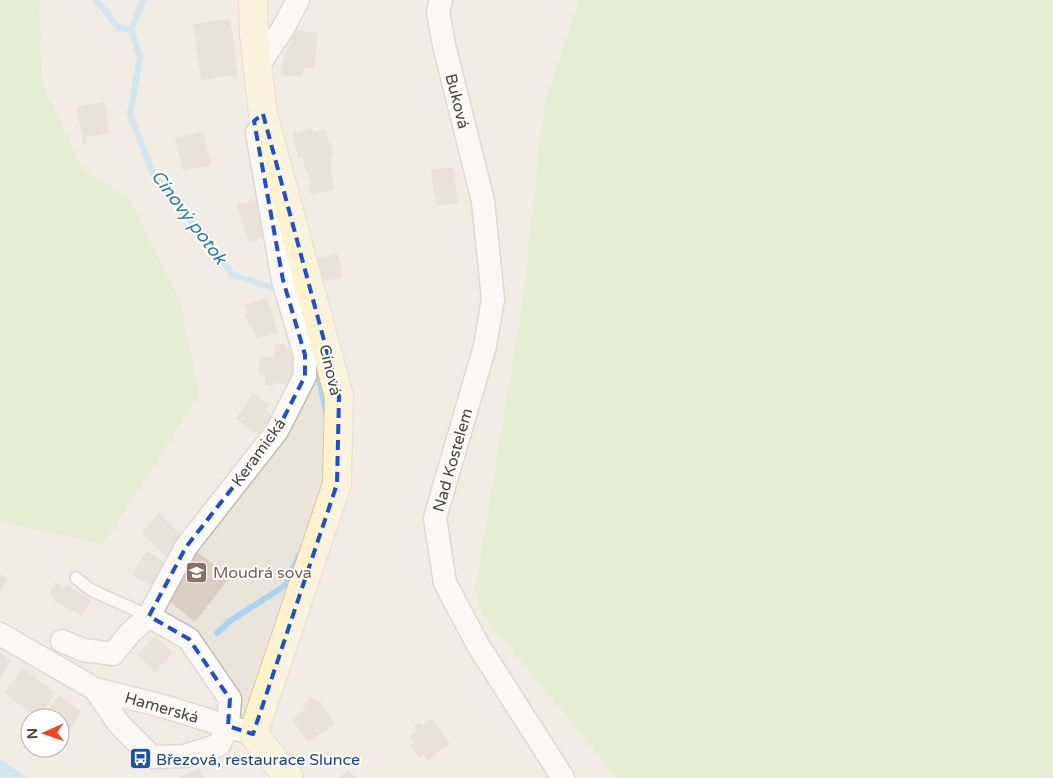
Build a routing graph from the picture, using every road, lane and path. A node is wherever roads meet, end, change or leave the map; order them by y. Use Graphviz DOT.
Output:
graph roads {
  1 [pos="253,0"];
  2 [pos="298,0"];
  3 [pos="441,0"];
  4 [pos="257,67"];
  5 [pos="264,114"];
  6 [pos="483,201"];
  7 [pos="76,578"];
  8 [pos="148,616"];
  9 [pos="0,634"];
  10 [pos="62,641"];
  11 [pos="95,689"];
  12 [pos="240,730"];
  13 [pos="289,778"];
  14 [pos="563,778"];
  1 -- 4 [label="street, Cínová"];
  2 -- 4 [label="street"];
  3 -- 6 [label="street, Buková"];
  4 -- 5 [label="street, Cínová"];
  5 -- 8 [label="street, Keramická"];
  5 -- 12 [label="street, Cínová"];
  6 -- 14 [label="street, Nad Kostelem"];
  7 -- 8 [label="lane"];
  8 -- 10 [label="street, Keramická"];
  8 -- 12 [label="street"];
  9 -- 11 [label="street, Hamerská"];
  11 -- 12 [label="street, Hamerská"];
  11 -- 12 [label="street, Hamerská"];
  12 -- 13 [label="street"];
}
